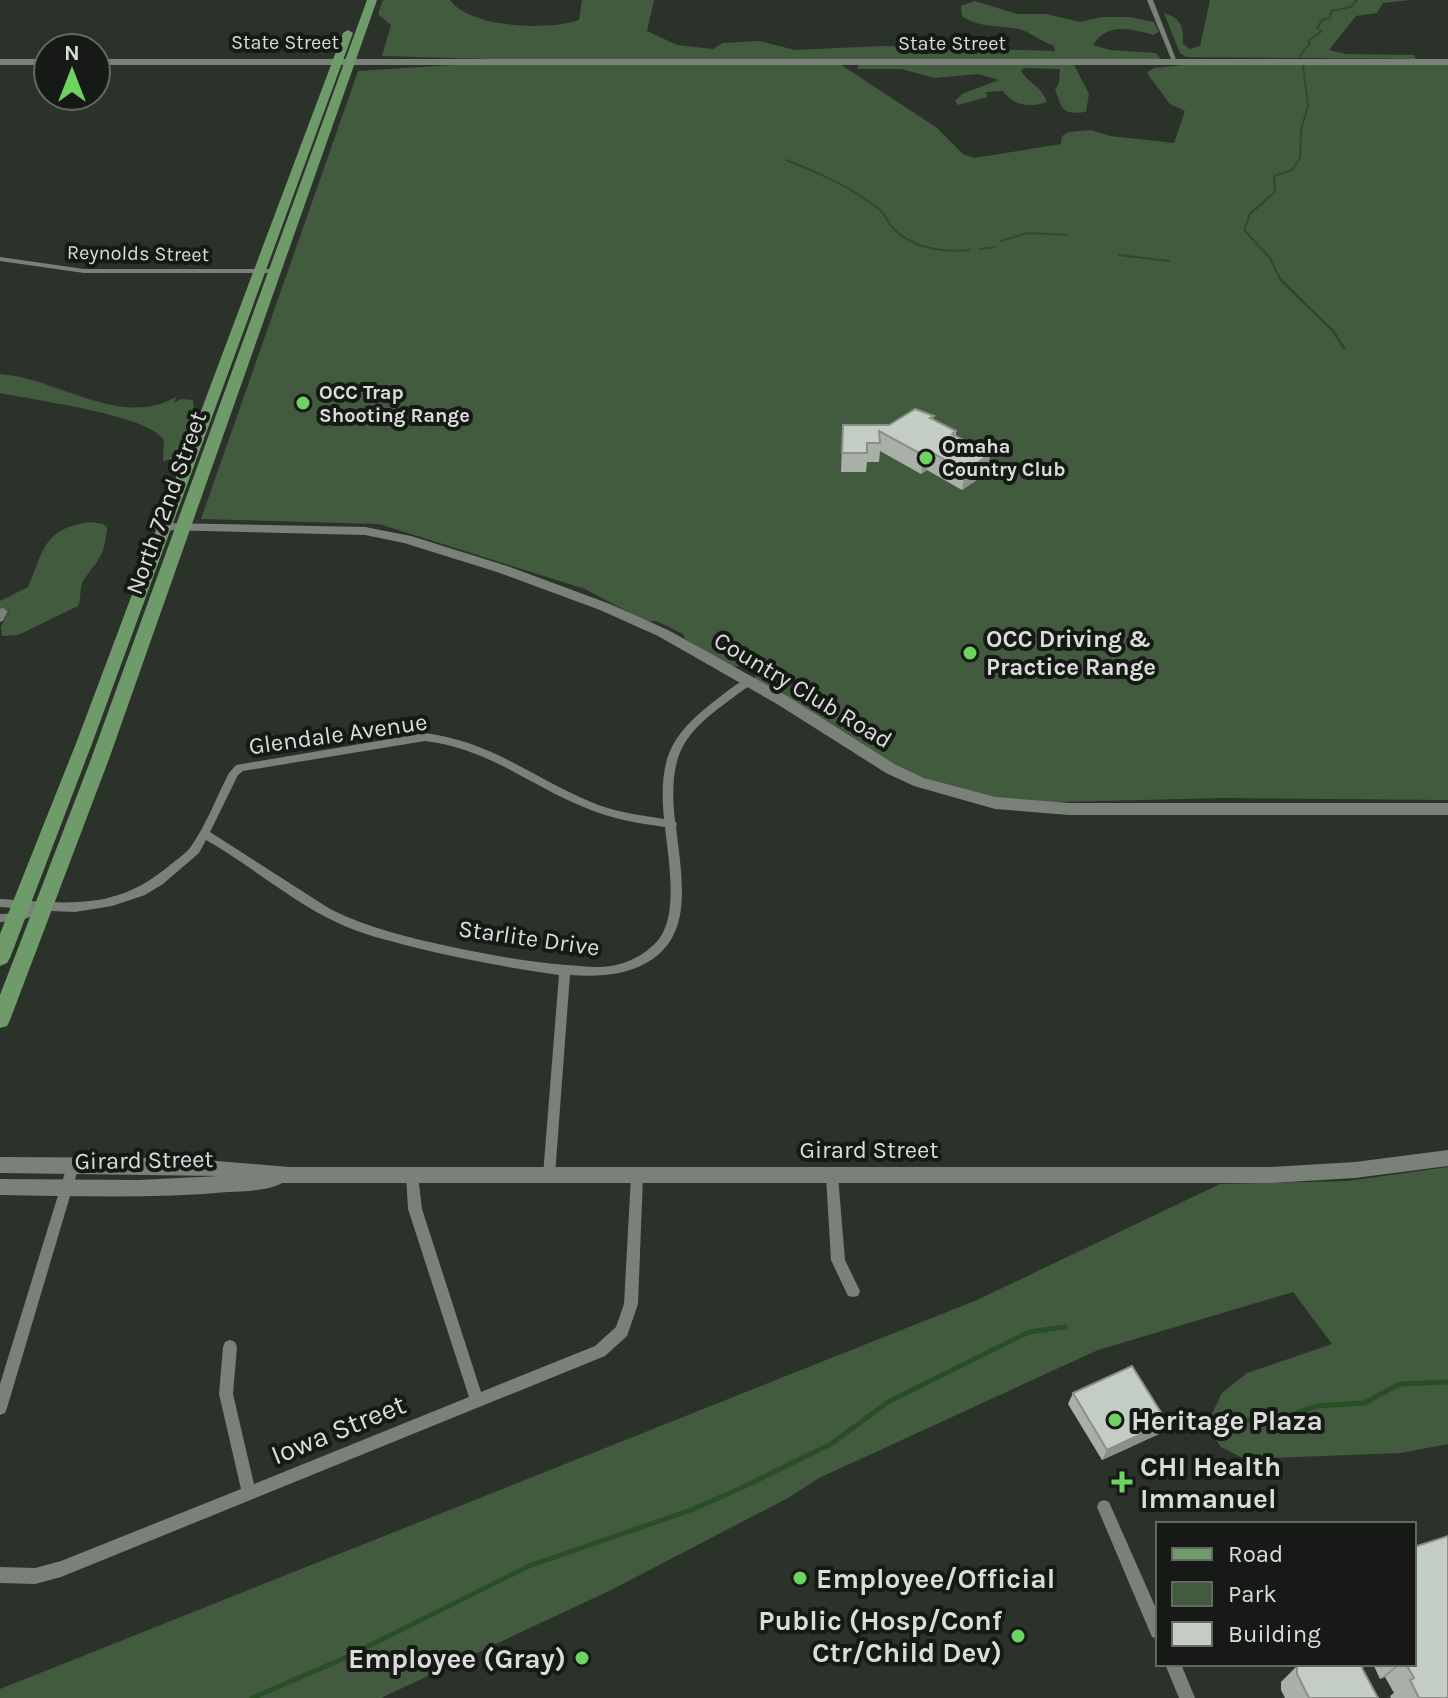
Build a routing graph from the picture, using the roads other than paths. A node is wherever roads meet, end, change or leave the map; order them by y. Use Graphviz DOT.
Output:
graph roads {
  1 [pos="360,0"];
  2 [pos="372,0"];
  3 [pos="1150,0"];
  4 [pos="1175,61"];
  5 [pos="0,62"];
  6 [pos="32,62"];
  7 [pos="112,62"];
  8 [pos="344,62"];
  9 [pos="1448,62"];
  10 [pos="0,259"];
  11 [pos="268,271"];
  12 [pos="158,527"];
  13 [pos="183,527"];
  14 [pos="749,681"];
  15 [pos="1448,809"];
  16 [pos="672,824"];
  17 [pos="205,834"];
  18 [pos="0,903"];
  19 [pos="45,908"];
  20 [pos="20,910"];
  21 [pos="0,918"];
  22 [pos="0,958"];
  23 [pos="565,969"];
  24 [pos="0,1020"];
  25 [pos="1448,1158"];
  26 [pos="0,1165"];
  27 [pos="73,1166"];
  28 [pos="289,1175"];
  29 [pos="412,1175"];
  30 [pos="549,1175"];
  31 [pos="637,1176"];
  32 [pos="832,1176"];
  33 [pos="0,1187"];
  34 [pos="67,1187"];
  35 [pos="853,1291"];
  36 [pos="230,1347"];
  37 [pos="477,1401"];
  38 [pos="0,1408"];
  39 [pos="249,1493"];
  40 [pos="1104,1507"];
  41 [pos="0,1575"];
  42 [pos="1156,1626"];
  43 [pos="1174,1666"];
  44 [pos="1187,1698"];
  1 -- 8 [label="main road, North 72nd Street"];
  2 -- 8 [label="main road, North 72nd Street"];
  3 -- 4 [label="street"];
  4 -- 8 [label="street, State Street"];
  4 -- 9 [label="street, State Street"];
  5 -- 6 [label="street"];
  7 -- 8 [label="street, State Street"];
  8 -- 11 [label="main road, North 72nd Street"];
  10 -- 11 [label="street, Reynolds Street"];
  11 -- 12 [label="main road, North 72nd Street"];
  11 -- 13 [label="main road, North 72nd Street"];
  12 -- 13 [label="street, Country Club Road"];
  12 -- 20 [label="main road, North 72nd Street"];
  13 -- 14 [label="street, Country Club Road"];
  13 -- 19 [label="main road, North 72nd Street"];
  14 -- 15 [label="street, Country Club Road"];
  14 -- 16 [label="street, Starlite Drive"];
  16 -- 17 [label="street, Glendale Avenue"];
  16 -- 23 [label="street, Starlite Drive"];
  17 -- 19 [label="street"];
  17 -- 23 [label="street, Starlite Drive"];
  18 -- 20 [label="street"];
  19 -- 20 [label="street"];
  19 -- 24 [label="main road, North 72nd Street"];
  20 -- 21 [label="street"];
  20 -- 22 [label="main road, North 72nd Street"];
  23 -- 30 [label="street"];
  25 -- 32 [label="street, Girard Street"];
  26 -- 27 [label="street, Girard Street"];
  27 -- 28 [label="street, Girard Street"];
  27 -- 34 [label="street"];
  28 -- 29 [label="street, Girard Street"];
  28 -- 34 [label="street, Girard Street"];
  29 -- 30 [label="street, Girard Street"];
  29 -- 37 [label="street"];
  30 -- 31 [label="street, Girard Street"];
  31 -- 32 [label="street, Girard Street"];
  31 -- 37 [label="street, Iowa Street"];
  32 -- 35 [label="street"];
  33 -- 34 [label="street, Girard Street"];
  34 -- 38 [label="street"];
  36 -- 39 [label="street"];
  37 -- 39 [label="street, Iowa Street"];
  39 -- 41 [label="street, Iowa Street"];
  40 -- 42 [label="street"];
  43 -- 44 [label="street"];
}
